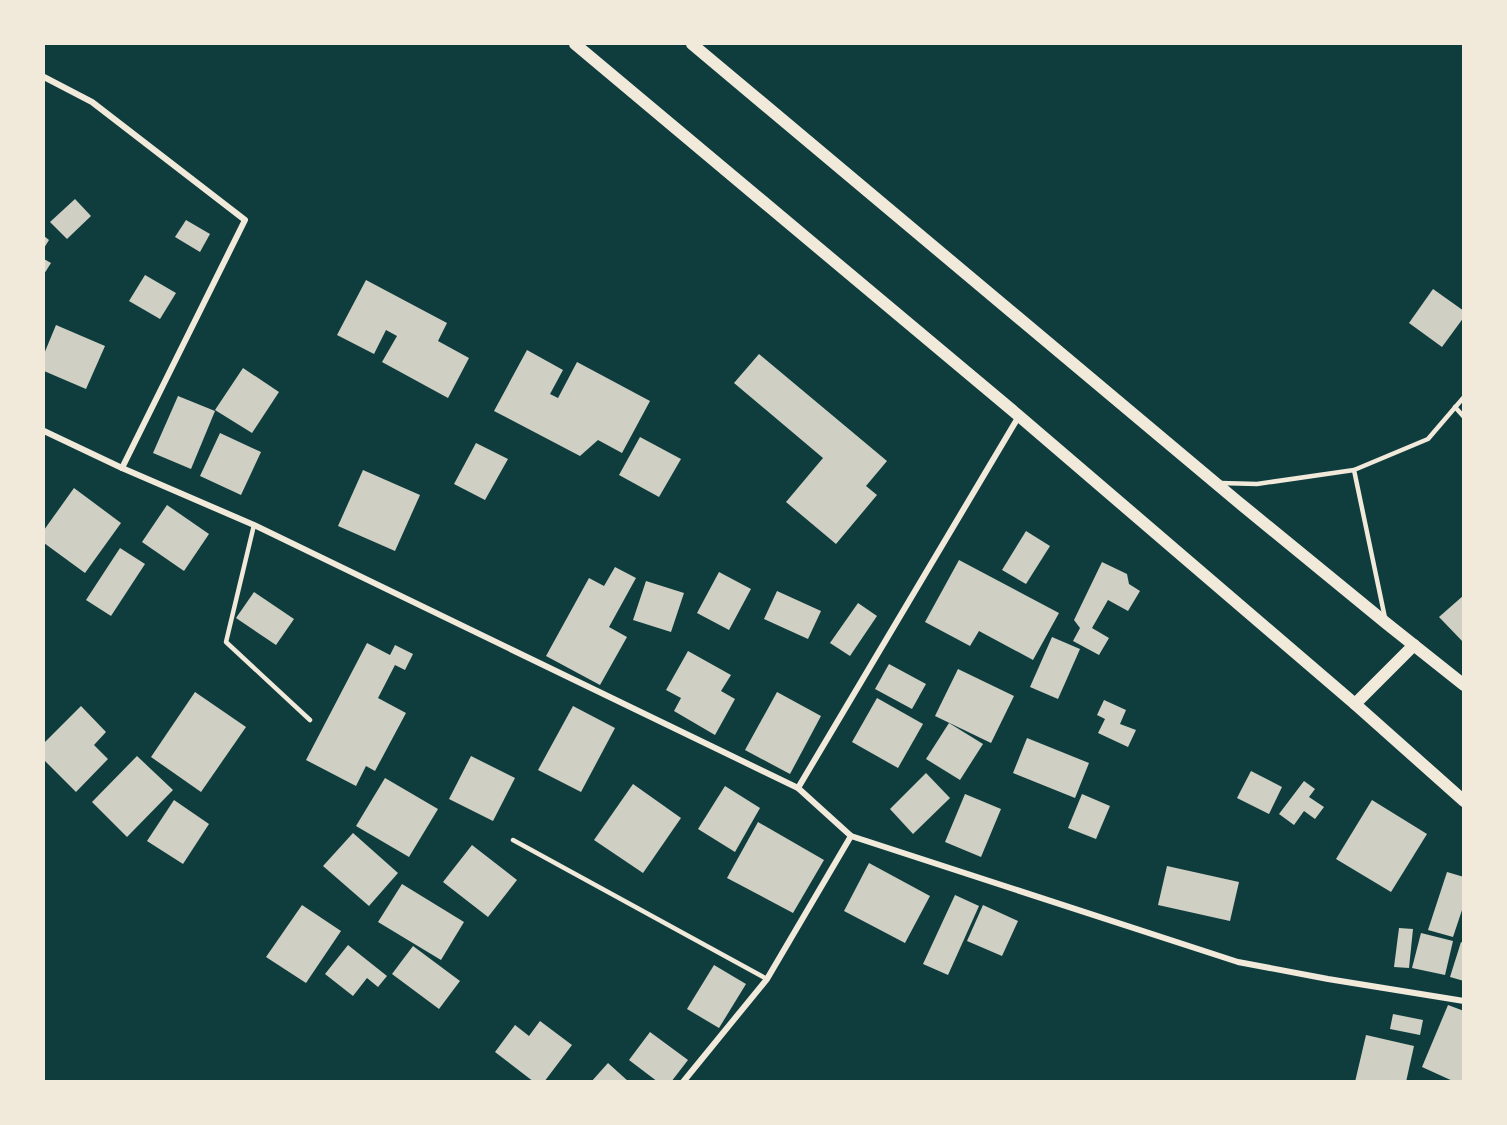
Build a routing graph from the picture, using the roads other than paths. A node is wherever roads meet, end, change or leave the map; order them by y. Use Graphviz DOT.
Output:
graph roads {
  1 [pos="575,44"];
  2 [pos="692,44"];
  3 [pos="44,77"];
  4 [pos="1464,397"];
  5 [pos="1455,407"];
  6 [pos="1019,416"];
  7 [pos="1464,417"];
  8 [pos="44,432"];
  9 [pos="122,468"];
  10 [pos="1354,470"];
  11 [pos="1216,483"];
  12 [pos="254,525"];
  13 [pos="1386,623"];
  14 [pos="1414,645"];
  15 [pos="1464,685"];
  16 [pos="1355,704"];
  17 [pos="310,720"];
  18 [pos="798,788"];
  19 [pos="1464,801"];
  20 [pos="851,836"];
  21 [pos="513,840"];
  22 [pos="767,979"];
  23 [pos="1464,1001"];
  24 [pos="683,1082"];
  1 -- 6 [label="main road"];
  2 -- 11 [label="main road"];
  3 -- 9 [label="street"];
  4 -- 5 [label="lane"];
  5 -- 7 [label="lane"];
  5 -- 10 [label="lane"];
  6 -- 16 [label="main road"];
  6 -- 18 [label="street"];
  8 -- 9 [label="street"];
  9 -- 12 [label="street"];
  10 -- 11 [label="lane"];
  10 -- 13 [label="lane"];
  11 -- 13 [label="main road"];
  12 -- 17 [label="lane"];
  12 -- 18 [label="street"];
  13 -- 14 [label="main road"];
  14 -- 15 [label="main road"];
  14 -- 16 [label="main road"];
  16 -- 19 [label="main road"];
  18 -- 20 [label="street"];
  20 -- 22 [label="street"];
  20 -- 23 [label="street"];
  21 -- 22 [label="lane"];
  22 -- 24 [label="street"];
}
